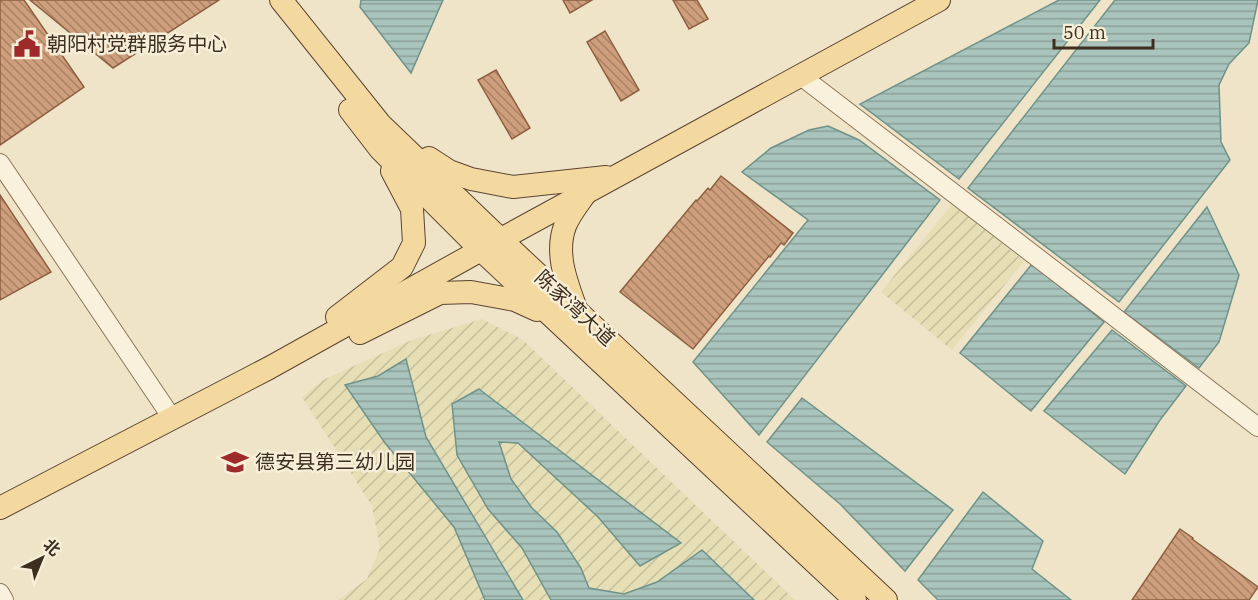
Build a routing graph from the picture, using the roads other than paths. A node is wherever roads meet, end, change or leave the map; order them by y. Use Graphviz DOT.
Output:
graph roads {
  1 [pos="265,0"];
  2 [pos="281,0"];
  3 [pos="939,0"];
  4 [pos="801,76"];
  5 [pos="381,125"];
  6 [pos="380,149"];
  7 [pos="0,163"];
  8 [pos="616,176"];
  9 [pos="585,193"];
  10 [pos="490,244"];
  11 [pos="576,310"];
  12 [pos="550,316"];
  13 [pos="269,368"];
  14 [pos="172,418"];
  15 [pos="1258,427"];
  16 [pos="0,508"];
  17 [pos="0,592"];
  18 [pos="4,600"];
  19 [pos="855,600"];
  20 [pos="886,600"];
  1 -- 6 [label="main road, 陈家湾大道"];
  2 -- 5 [label="main road, 陈家湾大道"];
  3 -- 4 [label="main road"];
  4 -- 8 [label="main road"];
  4 -- 15 [label="street"];
  5 -- 8 [label="main road"];
  5 -- 10 [label="main road, 陈家湾大道"];
  6 -- 10 [label="main road, 陈家湾大道"];
  6 -- 13 [label="main road"];
  7 -- 14 [label="street"];
  8 -- 9 [label="main road"];
  9 -- 10 [label="main road"];
  9 -- 11 [label="main road"];
  10 -- 11 [label="main road, 陈家湾大道"];
  10 -- 12 [label="main road, 陈家湾大道"];
  10 -- 13 [label="main road"];
  11 -- 20 [label="main road, 陈家湾大道"];
  12 -- 13 [label="main road"];
  12 -- 19 [label="main road, 陈家湾大道"];
  13 -- 14 [label="main road"];
  14 -- 16 [label="main road"];
  17 -- 18 [label="street"];
}
